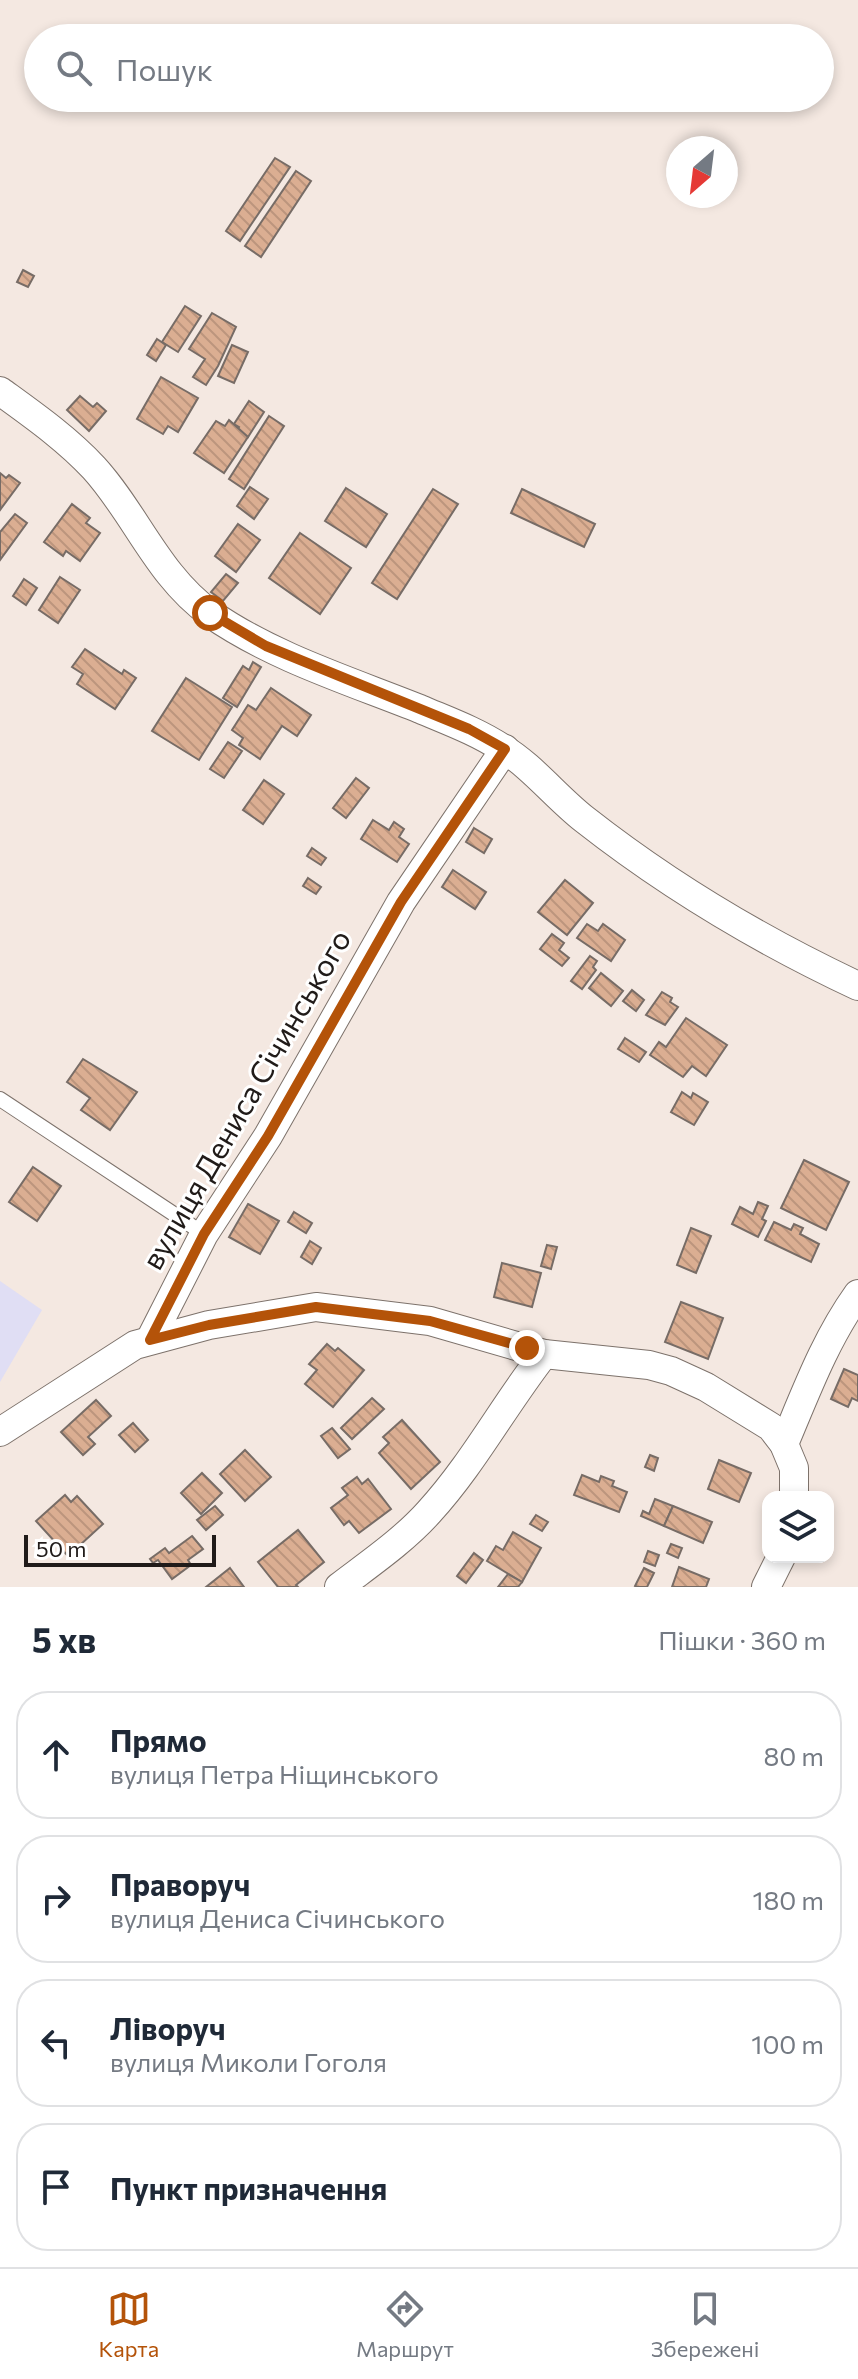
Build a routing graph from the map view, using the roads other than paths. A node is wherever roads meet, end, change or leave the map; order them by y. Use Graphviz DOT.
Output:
graph roads {
  1 [pos="0,391"];
  2 [pos="505,749"];
  3 [pos="858,986"];
  4 [pos="0,1099"];
  5 [pos="204,1234"];
  6 [pos="858,1294"];
  7 [pos="150,1340"];
  8 [pos="544,1354"];
  9 [pos="0,1432"];
  10 [pos="784,1444"];
  11 [pos="794,1491"];
  12 [pos="778,1563"];
  13 [pos="339,1587"];
  14 [pos="766,1587"];
  1 -- 2 [label="street"];
  2 -- 3 [label="street"];
  2 -- 5 [label="street, вулиця Дениса Січинського"];
  4 -- 5 [label="lane"];
  5 -- 7 [label="street, вулиця Дениса Січинського"];
  6 -- 10 [label="street"];
  7 -- 8 [label="street"];
  7 -- 9 [label="street"];
  8 -- 10 [label="street"];
  8 -- 13 [label="street"];
  10 -- 11 [label="street"];
  12 -- 14 [label="street"];
}
